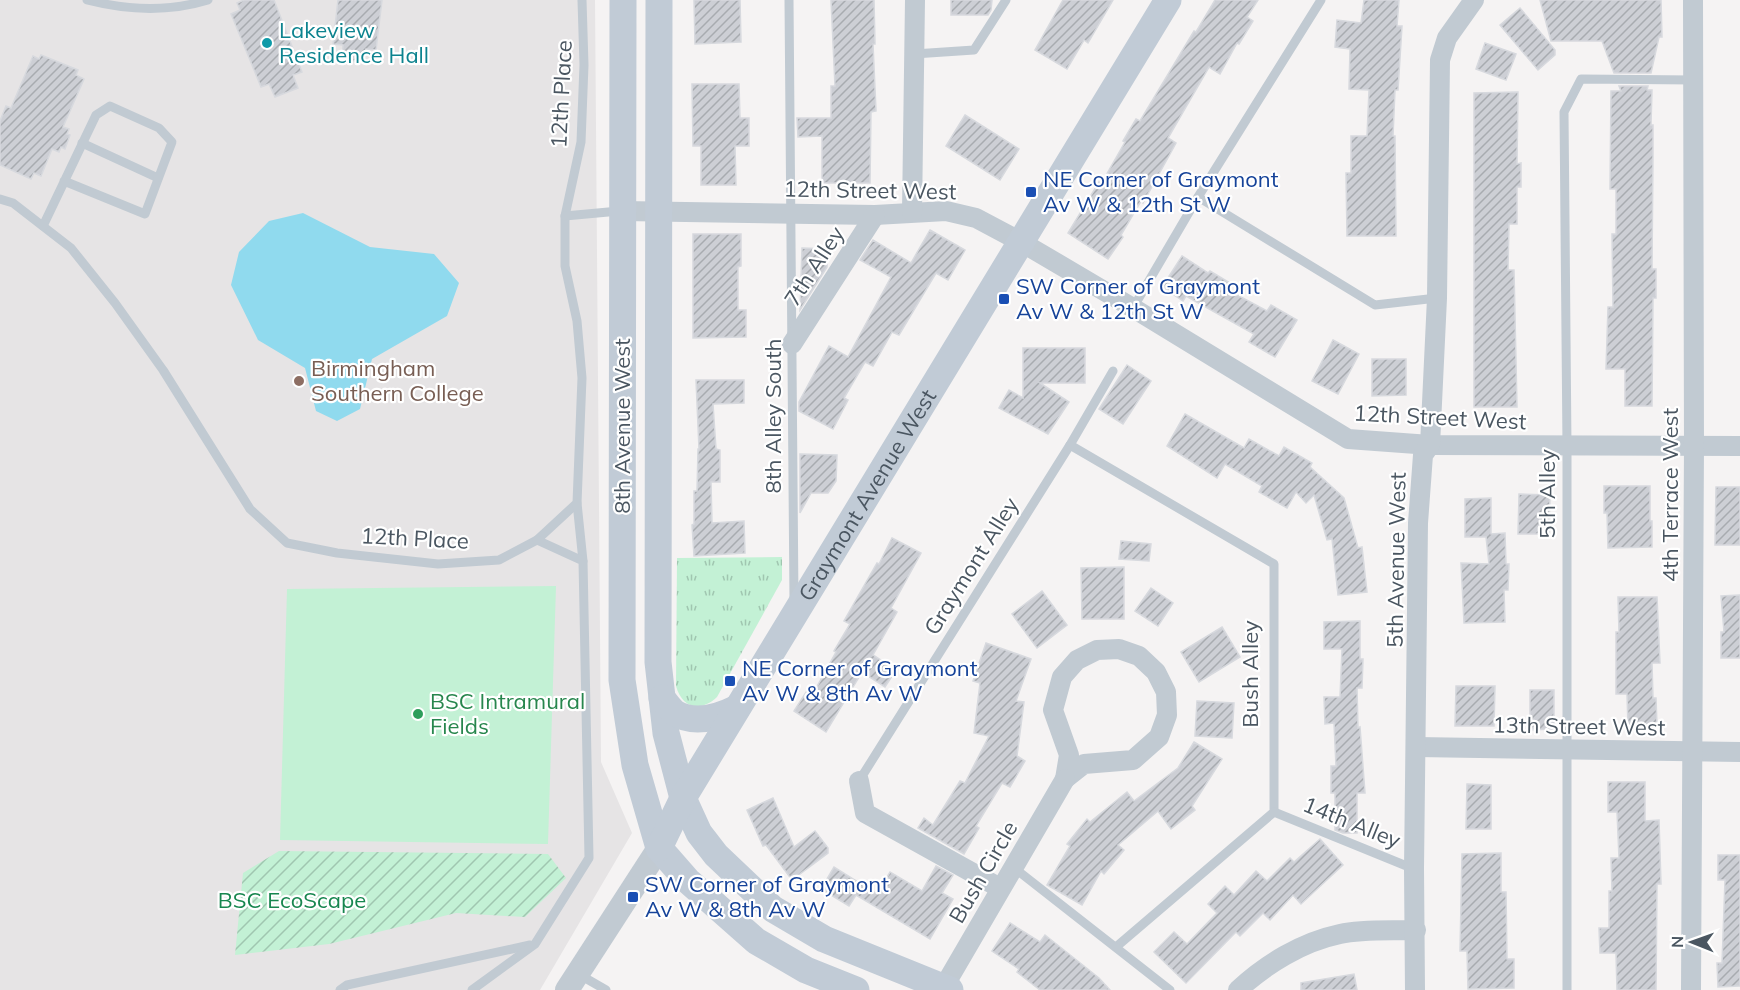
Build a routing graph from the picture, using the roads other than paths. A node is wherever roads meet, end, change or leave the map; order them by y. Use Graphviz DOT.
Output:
graph roads {
  1 [pos="87,0"];
  2 [pos="208,0"];
  3 [pos="582,0"];
  4 [pos="623,0"];
  5 [pos="659,0"];
  6 [pos="789,0"];
  7 [pos="915,0"];
  8 [pos="1006,0"];
  9 [pos="1168,0"];
  10 [pos="1321,0"];
  11 [pos="1474,0"];
  12 [pos="1693,0"];
  13 [pos="914,54"];
  14 [pos="1694,80"];
  15 [pos="82,143"];
  16 [pos="158,178"];
  17 [pos="64,181"];
  18 [pos="1198,196"];
  19 [pos="0,199"];
  20 [pos="623,211"];
  21 [pos="658,211"];
  22 [pos="912,212"];
  23 [pos="791,213"];
  24 [pos="875,215"];
  25 [pos="565,216"];
  26 [pos="43,226"];
  27 [pos="1021,242"];
  28 [pos="1437,298"];
  29 [pos="1133,308"];
  30 [pos="792,344"];
  31 [pos="1113,371"];
  32 [pos="1070,445"];
  33 [pos="1430,445"];
  34 [pos="1567,446"];
  35 [pos="1694,446"];
  36 [pos="1740,446"];
  37 [pos="577,503"];
  38 [pos="537,540"];
  39 [pos="583,561"];
  40 [pos="794,616"];
  41 [pos="662,698"];
  42 [pos="738,708"];
  43 [pos="1417,747"];
  44 [pos="1567,750"];
  45 [pos="1693,751"];
  46 [pos="1740,752"];
  47 [pos="1065,779"];
  48 [pos="859,781"];
  49 [pos="683,798"];
  50 [pos="1274,812"];
  51 [pos="659,848"];
  52 [pos="1013,867"];
  53 [pos="1414,869"];
  54 [pos="1000,888"];
  55 [pos="1416,930"];
  56 [pos="535,944"];
  57 [pos="1116,947"];
  58 [pos="572,982"];
  59 [pos="945,989"];
  60 [pos="340,990"];
  61 [pos="472,990"];
  62 [pos="606,990"];
  63 [pos="856,990"];
  64 [pos="1170,990"];
  65 [pos="1238,990"];
  66 [pos="1415,990"];
  67 [pos="1567,990"];
  68 [pos="1690,990"];
  1 -- 2 [label="lane"];
  3 -- 25 [label="lane, 12th Place"];
  4 -- 20 [label="main road, 8th Avenue West"];
  5 -- 21 [label="main road, 8th Avenue West"];
  6 -- 23 [label="lane, 8th Alley South"];
  7 -- 13 [label="street"];
  8 -- 13 [label="lane"];
  9 -- 27 [label="main road, Graymont Avenue West"];
  10 -- 18 [label="lane"];
  11 -- 28 [label="street, 5th Avenue West"];
  12 -- 14 [label="street, 4th Terrace West"];
  13 -- 22 [label="street"];
  14 -- 34 [label="lane, 5th Alley"];
  14 -- 35 [label="street, 4th Terrace West"];
  15 -- 16 [label="lane"];
  15 -- 16 [label="lane"];
  15 -- 17 [label="lane"];
  16 -- 17 [label="lane"];
  17 -- 26 [label="lane"];
  18 -- 28 [label="lane"];
  18 -- 29 [label="lane"];
  19 -- 26 [label="lane, 12th Place"];
  20 -- 21 [label="street, 12th Street West"];
  20 -- 25 [label="lane"];
  20 -- 51 [label="main road, 8th Avenue West"];
  21 -- 23 [label="street, 12th Street West"];
  21 -- 41 [label="main road, 8th Avenue West"];
  22 -- 24 [label="street, 12th Street West"];
  22 -- 27 [label="street, 12th Street West"];
  23 -- 24 [label="street, 12th Street West"];
  23 -- 30 [label="lane, 8th Alley South"];
  24 -- 30 [label="street, 7th Alley"];
  25 -- 37 [label="lane, 12th Place"];
  26 -- 38 [label="lane, 12th Place"];
  27 -- 29 [label="street, 12th Street West"];
  27 -- 40 [label="main road, Graymont Avenue West"];
  28 -- 33 [label="street, 5th Avenue West"];
  29 -- 33 [label="street, 12th Street West"];
  30 -- 40 [label="lane, 8th Alley South"];
  31 -- 32 [label="lane, Graymont Alley"];
  32 -- 48 [label="lane, Graymont Alley"];
  32 -- 50 [label="lane, Bush Alley"];
  33 -- 34 [label="street, 12th Street West"];
  33 -- 43 [label="street, 5th Avenue West"];
  34 -- 35 [label="street, 12th Street West"];
  34 -- 44 [label="lane, 5th Alley"];
  35 -- 36 [label="street, 12th Street West"];
  35 -- 45 [label="street, 4th Terrace West"];
  37 -- 38 [label="lane, 12th Place"];
  37 -- 39 [label="lane"];
  38 -- 39 [label="lane"];
  39 -- 56 [label="lane"];
  40 -- 42 [label="main road, Graymont Avenue West"];
  41 -- 42 [label="main road"];
  41 -- 49 [label="main road, 8th Avenue West"];
  42 -- 49 [label="main road, Graymont Avenue West"];
  43 -- 44 [label="street, 13th Street West"];
  43 -- 53 [label="street, 5th Avenue West"];
  44 -- 45 [label="street, 13th Street West"];
  44 -- 67 [label="lane, 5th Alley"];
  45 -- 46 [label="street, 13th Street West"];
  45 -- 68 [label="street, 4th Terrace West"];
  47 -- 47 [label="street, Bush Circle"];
  47 -- 52 [label="street, Bush Circle"];
  48 -- 54 [label="street"];
  49 -- 51 [label="main road, Graymont Avenue West"];
  49 -- 59 [label="main road, 8th Avenue West"];
  50 -- 53 [label="lane, 14th Alley"];
  50 -- 57 [label="lane"];
  51 -- 58 [label="street, Graymont Avenue West"];
  51 -- 63 [label="main road"];
  52 -- 54 [label="street, Bush Circle"];
  52 -- 57 [label="lane"];
  53 -- 55 [label="street, 5th Avenue West"];
  54 -- 59 [label="street, Bush Circle"];
  55 -- 65 [label="street"];
  55 -- 66 [label="street, 5th Avenue West"];
  56 -- 60 [label="lane"];
  56 -- 61 [label="lane"];
  57 -- 64 [label="lane"];
  58 -- 62 [label="lane"];
}
